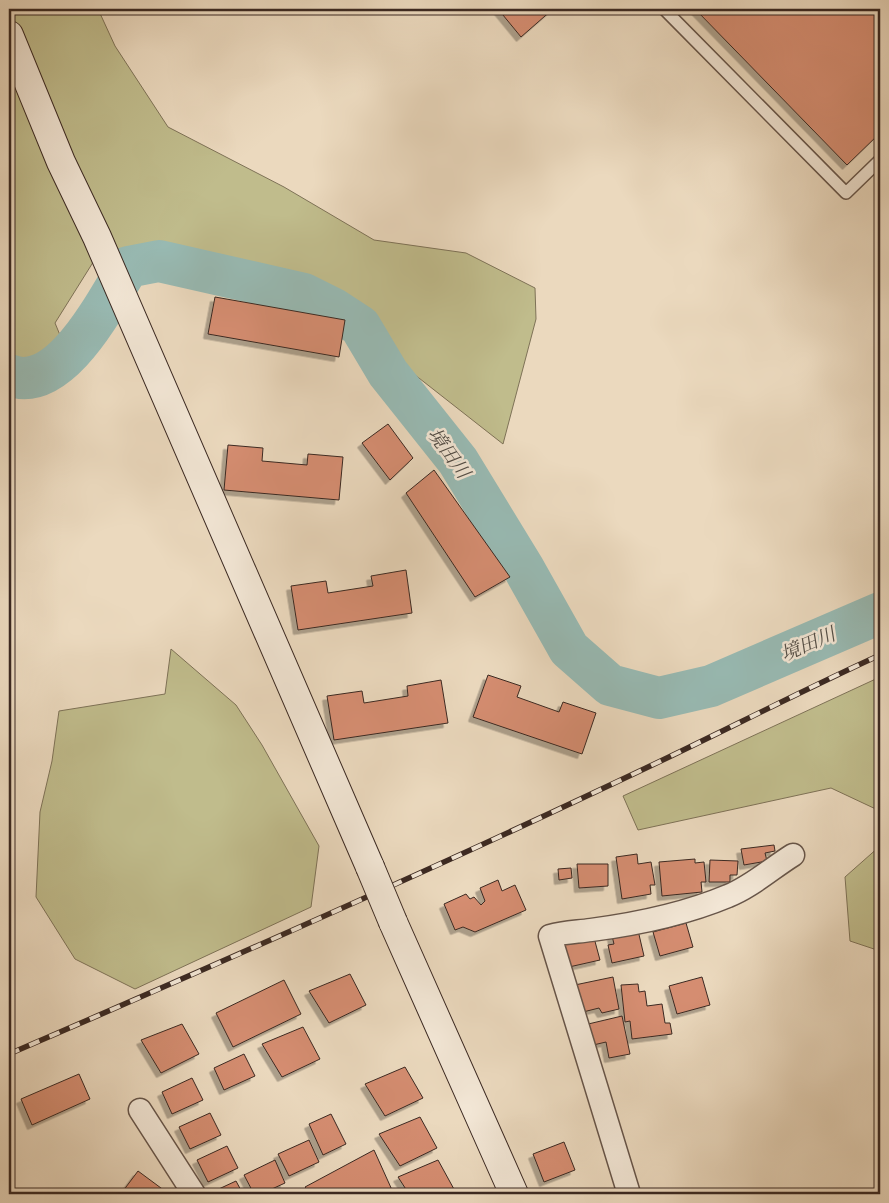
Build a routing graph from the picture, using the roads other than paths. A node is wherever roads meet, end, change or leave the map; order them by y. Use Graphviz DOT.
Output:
graph roads {
  1 [pos="664,9"];
  2 [pos="9,35"];
  3 [pos="880,160"];
  4 [pos="793,855"];
  5 [pos="140,1110"];
  6 [pos="194,1194"];
  7 [pos="514,1194"];
  8 [pos="629,1194"];
  1 -- 3 [label="lane"];
  2 -- 7 [label="street, bridge"];
  4 -- 8 [label="street"];
  5 -- 6 [label="street"];
}
